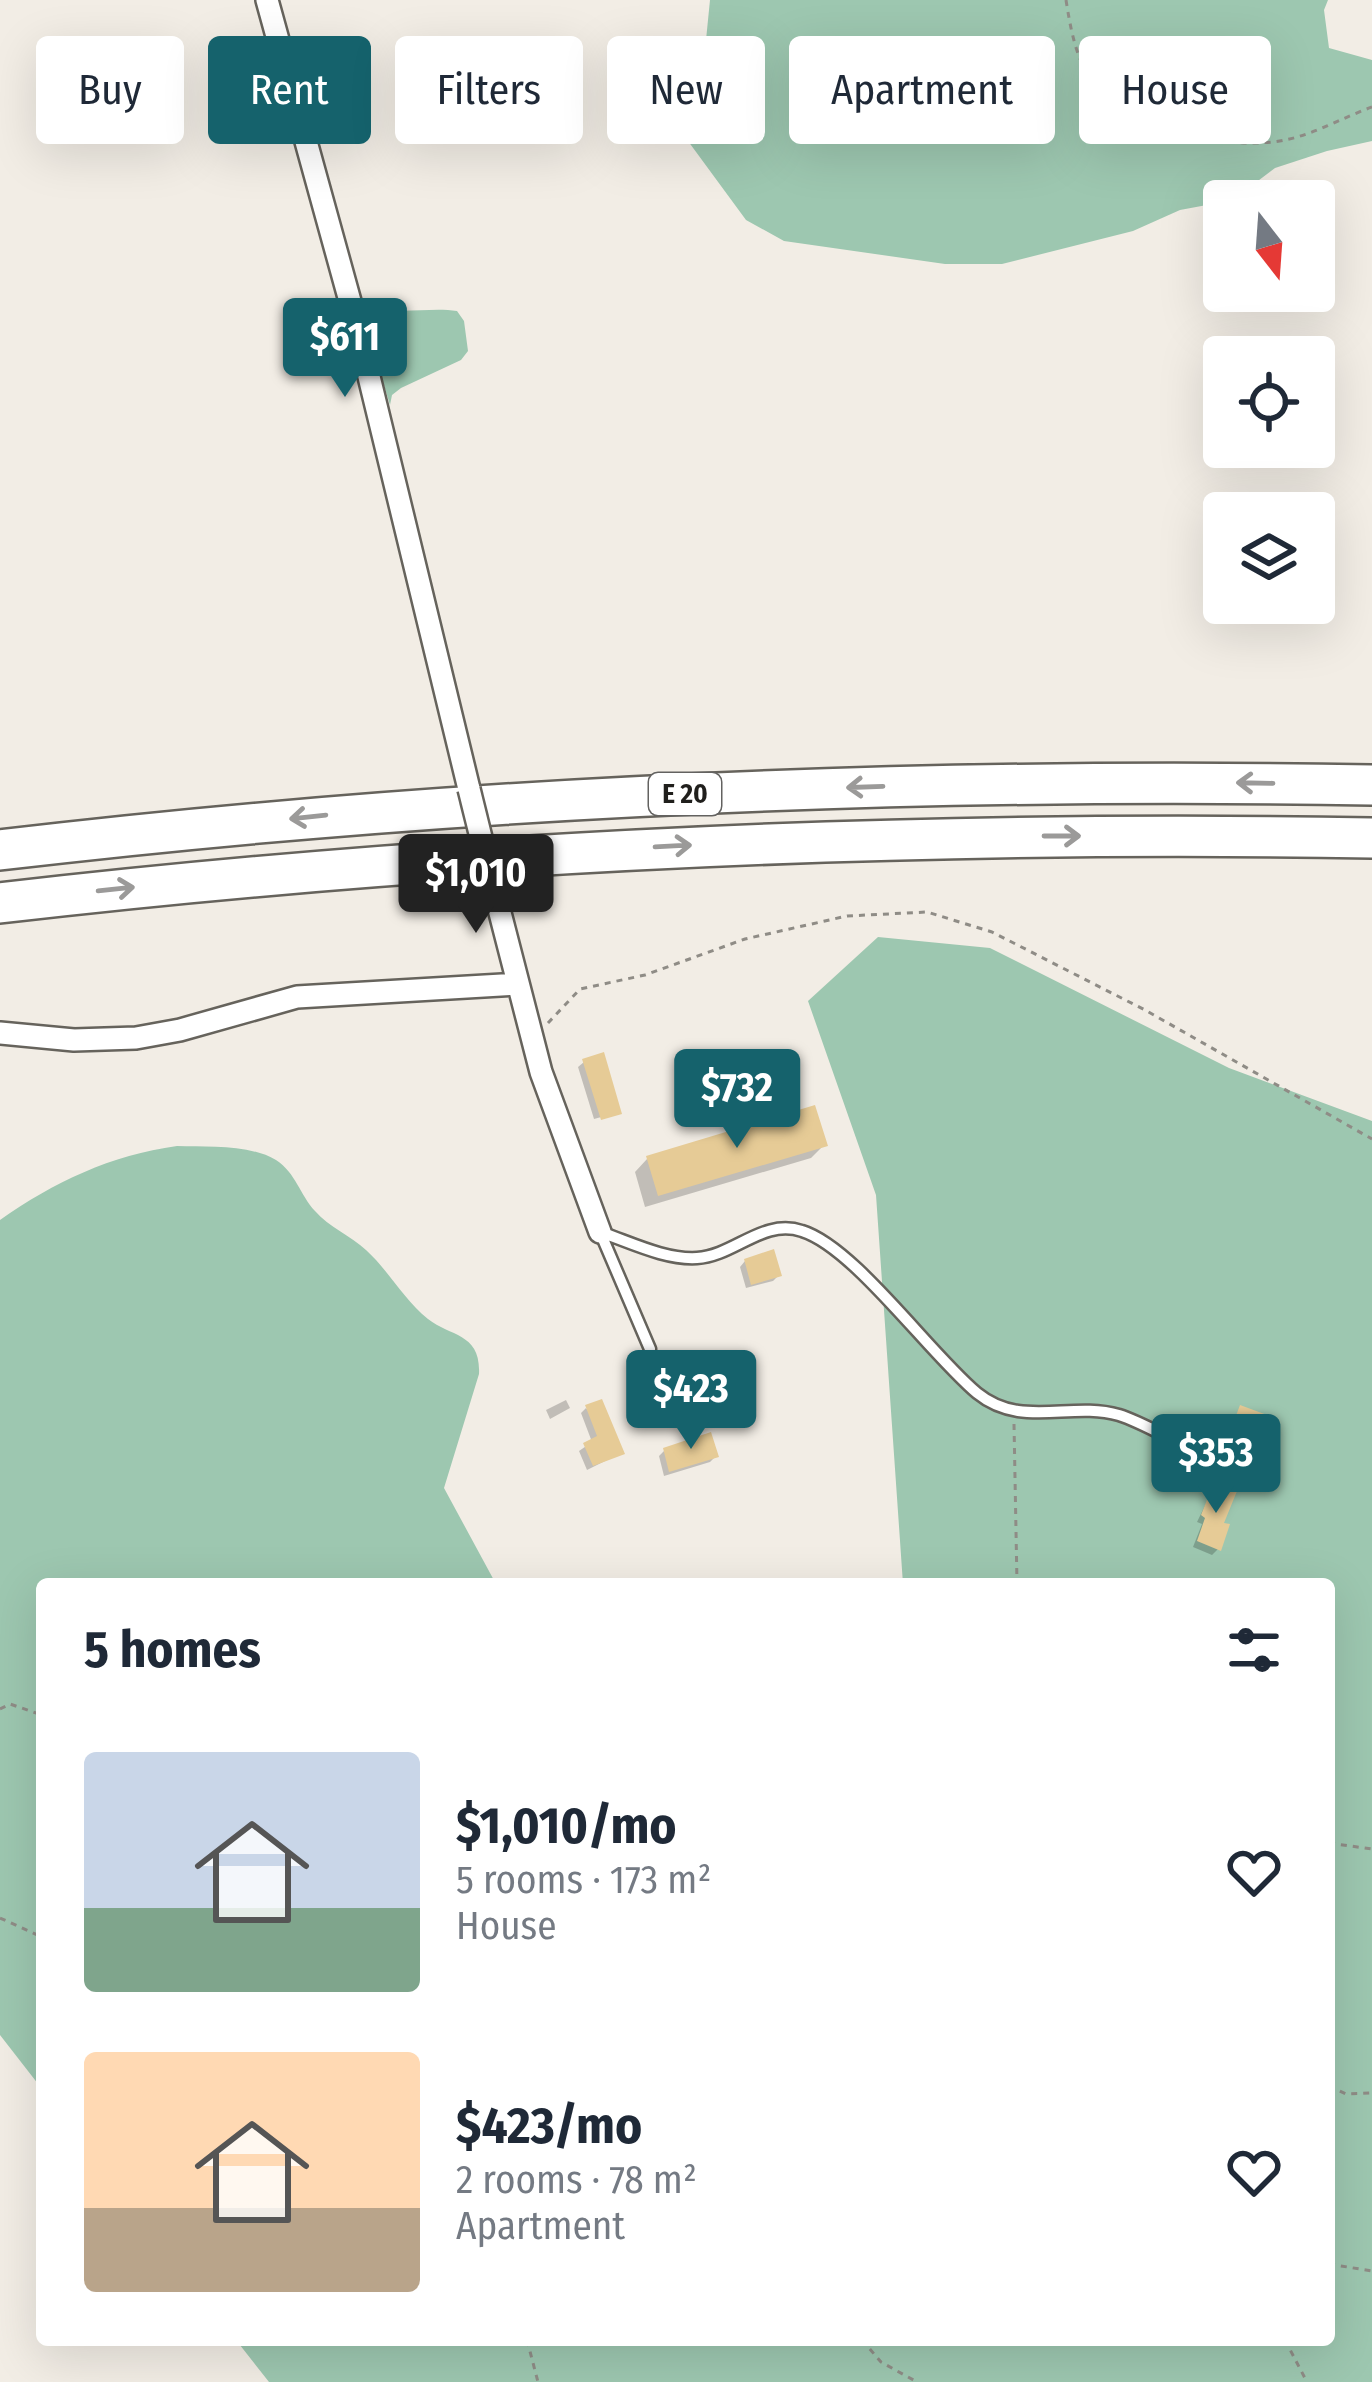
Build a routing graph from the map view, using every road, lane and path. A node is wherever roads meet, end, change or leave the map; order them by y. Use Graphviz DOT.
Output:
graph roads {
  1 [pos="267,0"];
  2 [pos="1066,0"];
  3 [pos="1372,107"];
  4 [pos="1372,785"];
  5 [pos="1372,838"];
  6 [pos="0,850"];
  7 [pos="0,903"];
  8 [pos="518,984"];
  9 [pos="0,1033"];
  10 [pos="536,1051"];
  11 [pos="1372,1139"];
  12 [pos="600,1232"];
  13 [pos="650,1349"];
  14 [pos="1014,1412"];
  15 [pos="1186,1446"];
  16 [pos="1017,1578"];
  17 [pos="0,1709"];
  18 [pos="36,1713"];
  19 [pos="1335,1844"];
  20 [pos="1372,1849"];
  21 [pos="0,1918"];
  22 [pos="36,1934"];
  23 [pos="1335,2089"];
  24 [pos="1372,2093"];
  25 [pos="1335,2265"];
  26 [pos="1372,2271"];
  27 [pos="529,2346"];
  28 [pos="867,2346"];
  29 [pos="1288,2346"];
  30 [pos="538,2382"];
  31 [pos="916,2382"];
  32 [pos="1307,2382"];
  1 -- 8 [label="street, bridge"];
  2 -- 3 [label="path"];
  4 -- 6 [label="highway, E 20, one-way"];
  7 -- 5 [label="highway, E 20, one-way"];
  8 -- 9 [label="street"];
  8 -- 10 [label="street"];
  10 -- 11 [label="path"];
  10 -- 12 [label="street"];
  12 -- 13 [label="lane"];
  12 -- 14 [label="lane"];
  14 -- 15 [label="lane"];
  14 -- 16 [label="path"];
  17 -- 18 [label="path"];
  19 -- 20 [label="path"];
  21 -- 22 [label="path"];
  23 -- 24 [label="path"];
  25 -- 26 [label="path"];
  27 -- 30 [label="path"];
  28 -- 31 [label="path"];
  29 -- 32 [label="path"];
}
